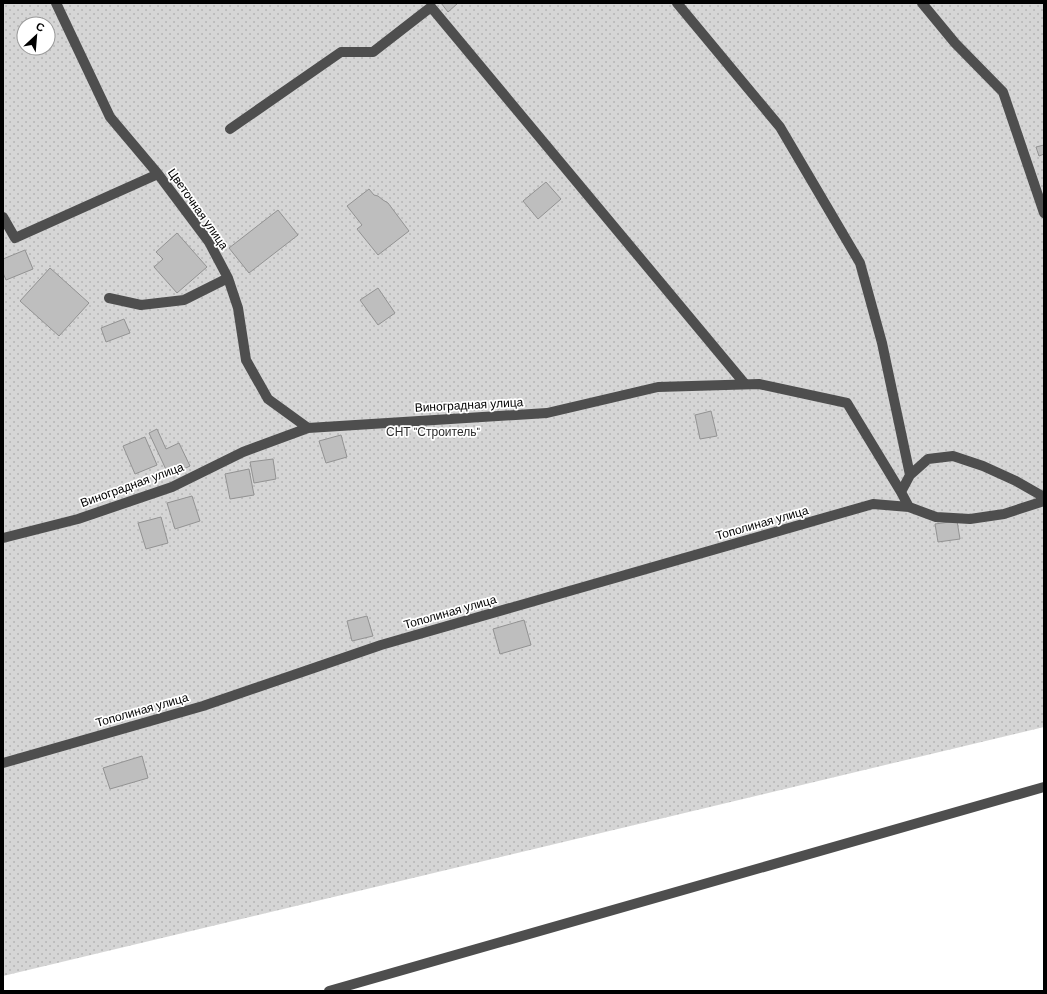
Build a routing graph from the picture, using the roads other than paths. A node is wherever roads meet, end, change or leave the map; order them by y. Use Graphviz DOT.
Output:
graph roads {
  1 [pos="56,3"];
  2 [pos="677,3"];
  3 [pos="922,3"];
  4 [pos="230,129"];
  5 [pos="158,174"];
  6 [pos="1044,213"];
  7 [pos="3,217"];
  8 [pos="228,278"];
  9 [pos="109,298"];
  10 [pos="745,384"];
  11 [pos="308,428"];
  12 [pos="910,475"];
  13 [pos="901,492"];
  14 [pos="1044,497"];
  15 [pos="1044,501"];
  16 [pos="909,507"];
  17 [pos="3,538"];
  18 [pos="3,762"];
  19 [pos="1044,787"];
  20 [pos="329,991"];
  1 -- 5 [label="street, Цветочная улица"];
  2 -- 12 [label="street"];
  3 -- 6 [label="street"];
  4 -- 10 [label="street"];
  5 -- 7 [label="street"];
  5 -- 8 [label="street, Цветочная улица"];
  8 -- 9 [label="street"];
  8 -- 11 [label="street, Цветочная улица"];
  10 -- 11 [label="street, Виноградная улица"];
  10 -- 13 [label="street, Виноградная улица"];
  11 -- 17 [label="street, Виноградная улица"];
  12 -- 13 [label="street"];
  12 -- 14 [label="street"];
  13 -- 16 [label="street, Виноградная улица"];
  15 -- 16 [label="street, Тополиная улица"];
  16 -- 18 [label="street, Тополиная улица"];
  19 -- 20 [label="street"];
}
